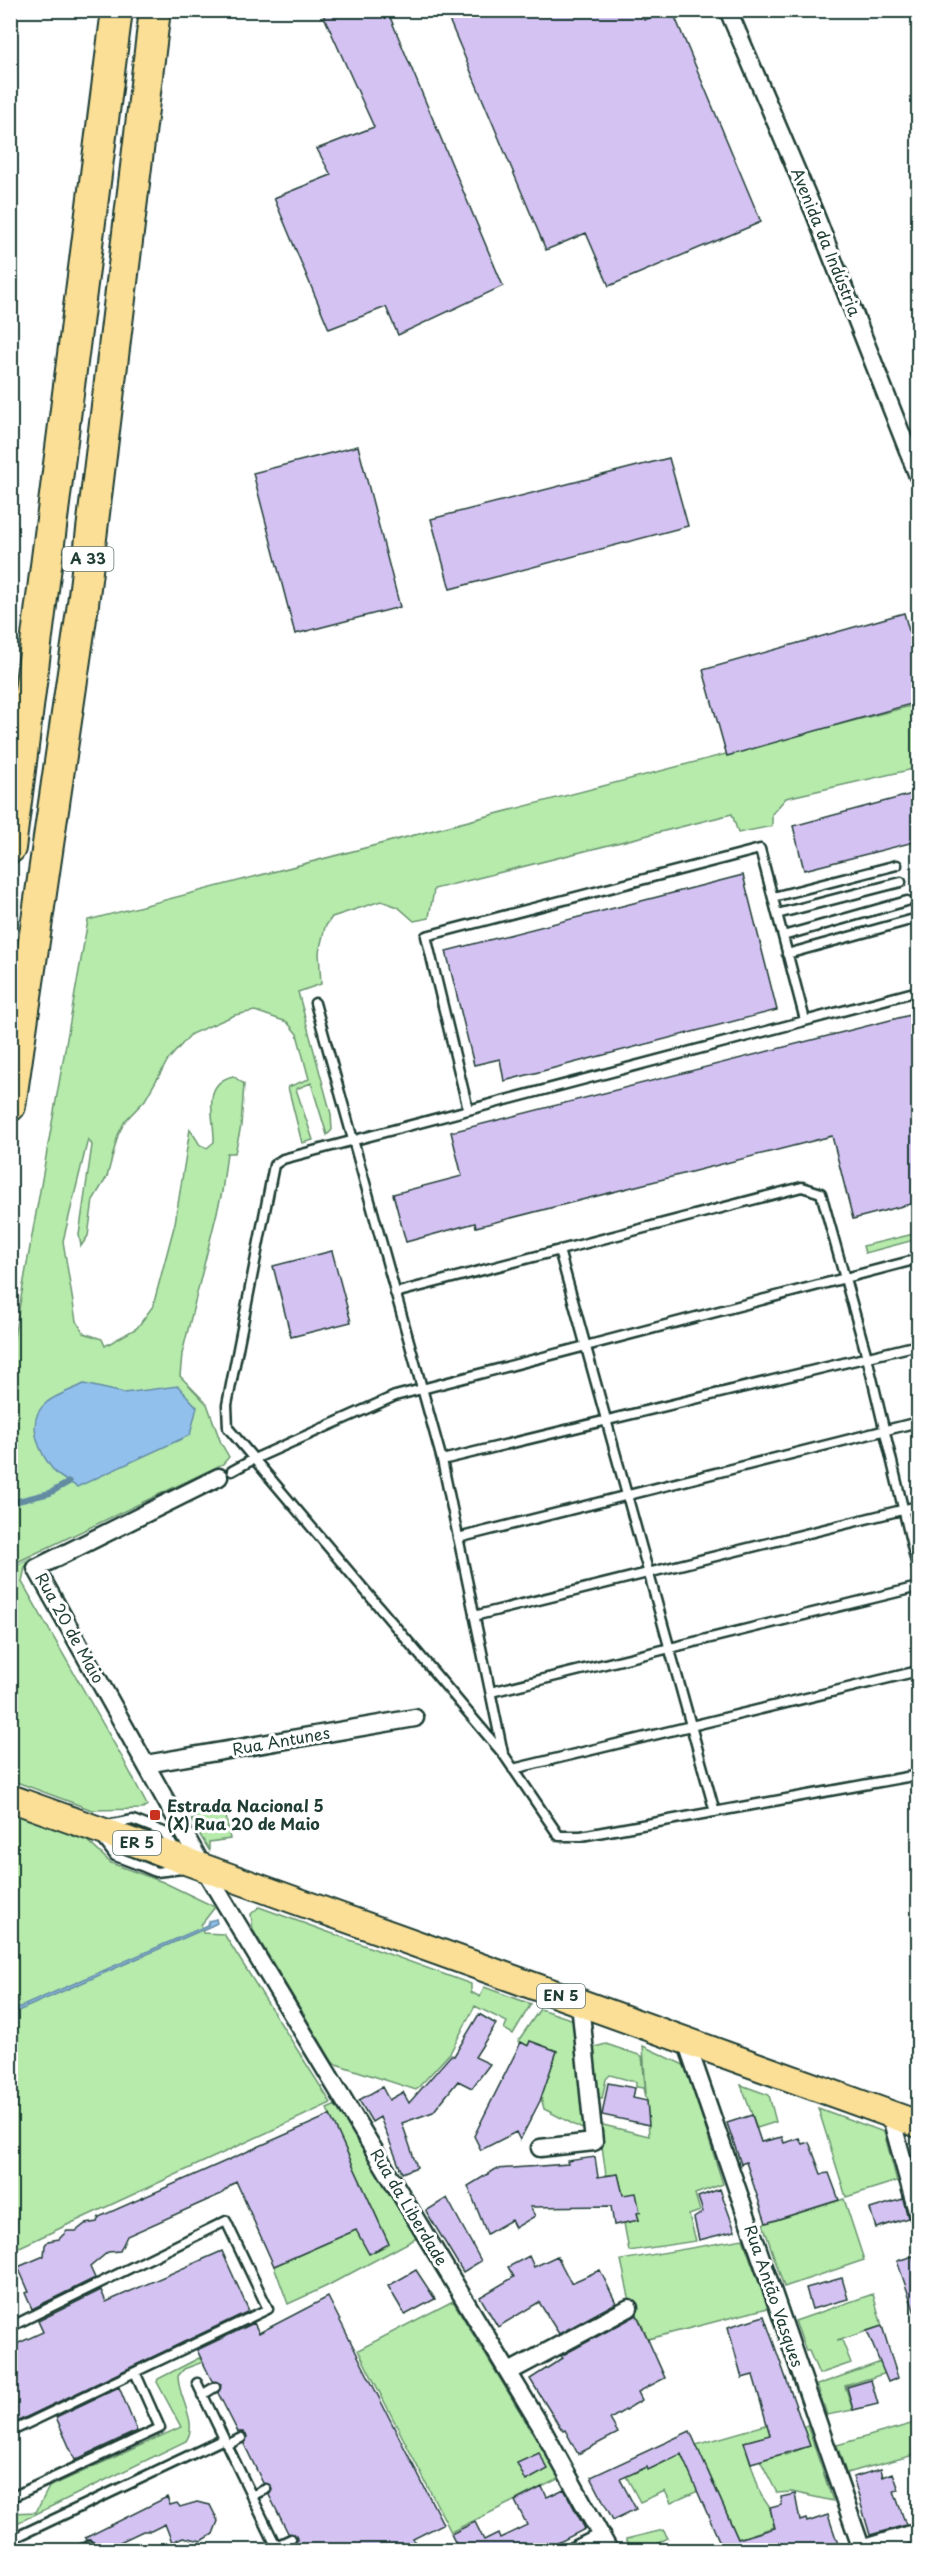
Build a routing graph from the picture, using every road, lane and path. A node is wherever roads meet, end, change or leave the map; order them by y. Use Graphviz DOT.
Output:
graph roads {
  1 [pos="117,10"];
  2 [pos="155,10"];
  3 [pos="728,10"];
  4 [pos="918,476"];
  5 [pos="10,848"];
  6 [pos="897,865"];
  7 [pos="901,882"];
  8 [pos="773,897"];
  9 [pos="907,901"];
  10 [pos="777,914"];
  11 [pos="914,919"];
  12 [pos="783,936"];
  13 [pos="787,954"];
  14 [pos="918,990"];
  15 [pos="315,1003"];
  16 [pos="805,1020"];
  17 [pos="10,1106"];
  18 [pos="468,1109"];
  19 [pos="353,1140"];
  20 [pos="560,1250"];
  21 [pos="918,1259"];
  22 [pos="846,1277"];
  23 [pos="395,1293"];
  24 [pos="918,1345"];
  25 [pos="585,1346"];
  26 [pos="867,1357"];
  27 [pos="422,1389"];
  28 [pos="605,1420"];
  29 [pos="918,1422"];
  30 [pos="885,1431"];
  31 [pos="254,1459"];
  32 [pos="442,1460"];
  33 [pos="226,1474"];
  34 [pos="626,1496"];
  35 [pos="918,1506"];
  36 [pos="903,1510"];
  37 [pos="458,1538"];
  38 [pos="918,1571"];
  39 [pos="648,1573"];
  40 [pos="918,1587"];
  41 [pos="474,1616"];
  42 [pos="669,1648"];
  43 [pos="918,1671"];
  44 [pos="490,1692"];
  45 [pos="416,1718"];
  46 [pos="691,1726"];
  47 [pos="504,1755"];
  48 [pos="146,1764"];
  49 [pos="513,1769"];
  50 [pos="918,1775"];
  51 [pos="10,1798"];
  52 [pos="714,1812"];
  53 [pos="192,1863"];
  54 [pos="580,2003"];
  55 [pos="686,2041"];
  56 [pos="890,2114"];
  57 [pos="918,2124"];
  58 [pos="540,2148"];
  59 [pos="918,2216"];
  60 [pos="629,2308"];
  61 [pos="10,2327"];
  62 [pos="135,2372"];
  63 [pos="509,2372"];
  64 [pos="197,2383"];
  65 [pos="215,2387"];
  66 [pos="202,2394"];
  67 [pos="10,2432"];
  68 [pos="241,2438"];
  69 [pos="225,2442"];
  70 [pos="266,2489"];
  71 [pos="251,2496"];
  72 [pos="10,2498"];
  73 [pos="918,2532"];
  74 [pos="291,2539"];
  75 [pos="10,2540"];
  76 [pos="605,2544"];
  77 [pos="89,2546"];
  78 [pos="277,2548"];
  79 [pos="80,2550"];
  80 [pos="575,2550"];
  81 [pos="861,2550"];
  1 -- 5 [label="highway, A 33"];
  2 -- 17 [label="highway, A 33"];
  3 -- 4 [label="street, Avenida da Indústria"];
  6 -- 8 [label="lane"];
  7 -- 10 [label="lane"];
  8 -- 10 [label="lane"];
  8 -- 18 [label="lane"];
  9 -- 12 [label="lane"];
  10 -- 12 [label="lane"];
  11 -- 13 [label="lane"];
  12 -- 13 [label="lane"];
  13 -- 16 [label="lane"];
  14 -- 16 [label="lane"];
  15 -- 19 [label="lane"];
  16 -- 18 [label="lane"];
  18 -- 19 [label="lane"];
  19 -- 23 [label="lane"];
  19 -- 31 [label="lane"];
  20 -- 22 [label="lane"];
  20 -- 23 [label="lane"];
  20 -- 25 [label="lane"];
  21 -- 22 [label="lane"];
  22 -- 25 [label="lane"];
  22 -- 26 [label="lane"];
  23 -- 27 [label="lane"];
  24 -- 26 [label="lane"];
  25 -- 27 [label="lane"];
  25 -- 28 [label="lane"];
  26 -- 28 [label="lane"];
  26 -- 30 [label="lane"];
  27 -- 31 [label="lane"];
  27 -- 32 [label="lane"];
  28 -- 32 [label="lane"];
  28 -- 34 [label="lane"];
  29 -- 30 [label="lane"];
  30 -- 34 [label="lane"];
  30 -- 36 [label="lane"];
  31 -- 33 [label="lane"];
  31 -- 47 [label="lane"];
  32 -- 37 [label="lane"];
  33 -- 48 [label="street, Rua 20 de Maio"];
  34 -- 37 [label="lane"];
  34 -- 39 [label="lane"];
  35 -- 36 [label="lane"];
  36 -- 38 [label="lane"];
  36 -- 39 [label="lane"];
  37 -- 41 [label="lane"];
  39 -- 41 [label="lane"];
  39 -- 42 [label="lane"];
  40 -- 42 [label="lane"];
  41 -- 44 [label="lane"];
  42 -- 44 [label="lane"];
  42 -- 46 [label="lane"];
  43 -- 46 [label="lane"];
  44 -- 47 [label="lane"];
  45 -- 48 [label="street, Rua Antunes"];
  46 -- 49 [label="lane"];
  46 -- 52 [label="lane"];
  47 -- 49 [label="lane"];
  48 -- 53 [label="street, Rua 20 de Maio"];
  49 -- 52 [label="lane"];
  50 -- 52 [label="lane"];
  51 -- 53 [label="main road, ER 5"];
  53 -- 54 [label="main road, EN 5"];
  53 -- 63 [label="street, Rua da Liberdade"];
  54 -- 55 [label="main road, EN 5"];
  54 -- 58 [label="street"];
  55 -- 56 [label="main road, EN 5"];
  55 -- 81 [label="street, Rua Antão Vasques"];
  56 -- 57 [label="main road, EN 5"];
  56 -- 59 [label="street"];
  60 -- 63 [label="street"];
  61 -- 62 [label="lane"];
  62 -- 67 [label="lane"];
  62 -- 72 [label="lane"];
  63 -- 76 [label="street, Rua da Liberdade"];
  64 -- 66 [label="lane"];
  65 -- 66 [label="lane"];
  66 -- 69 [label="lane"];
  68 -- 69 [label="lane"];
  69 -- 71 [label="lane"];
  69 -- 75 [label="lane"];
  70 -- 71 [label="lane"];
  71 -- 78 [label="lane"];
  73 -- 81 [label="street"];
  74 -- 78 [label="lane"];
  76 -- 80 [label="street"];
  77 -- 79 [label="lane"];
}
